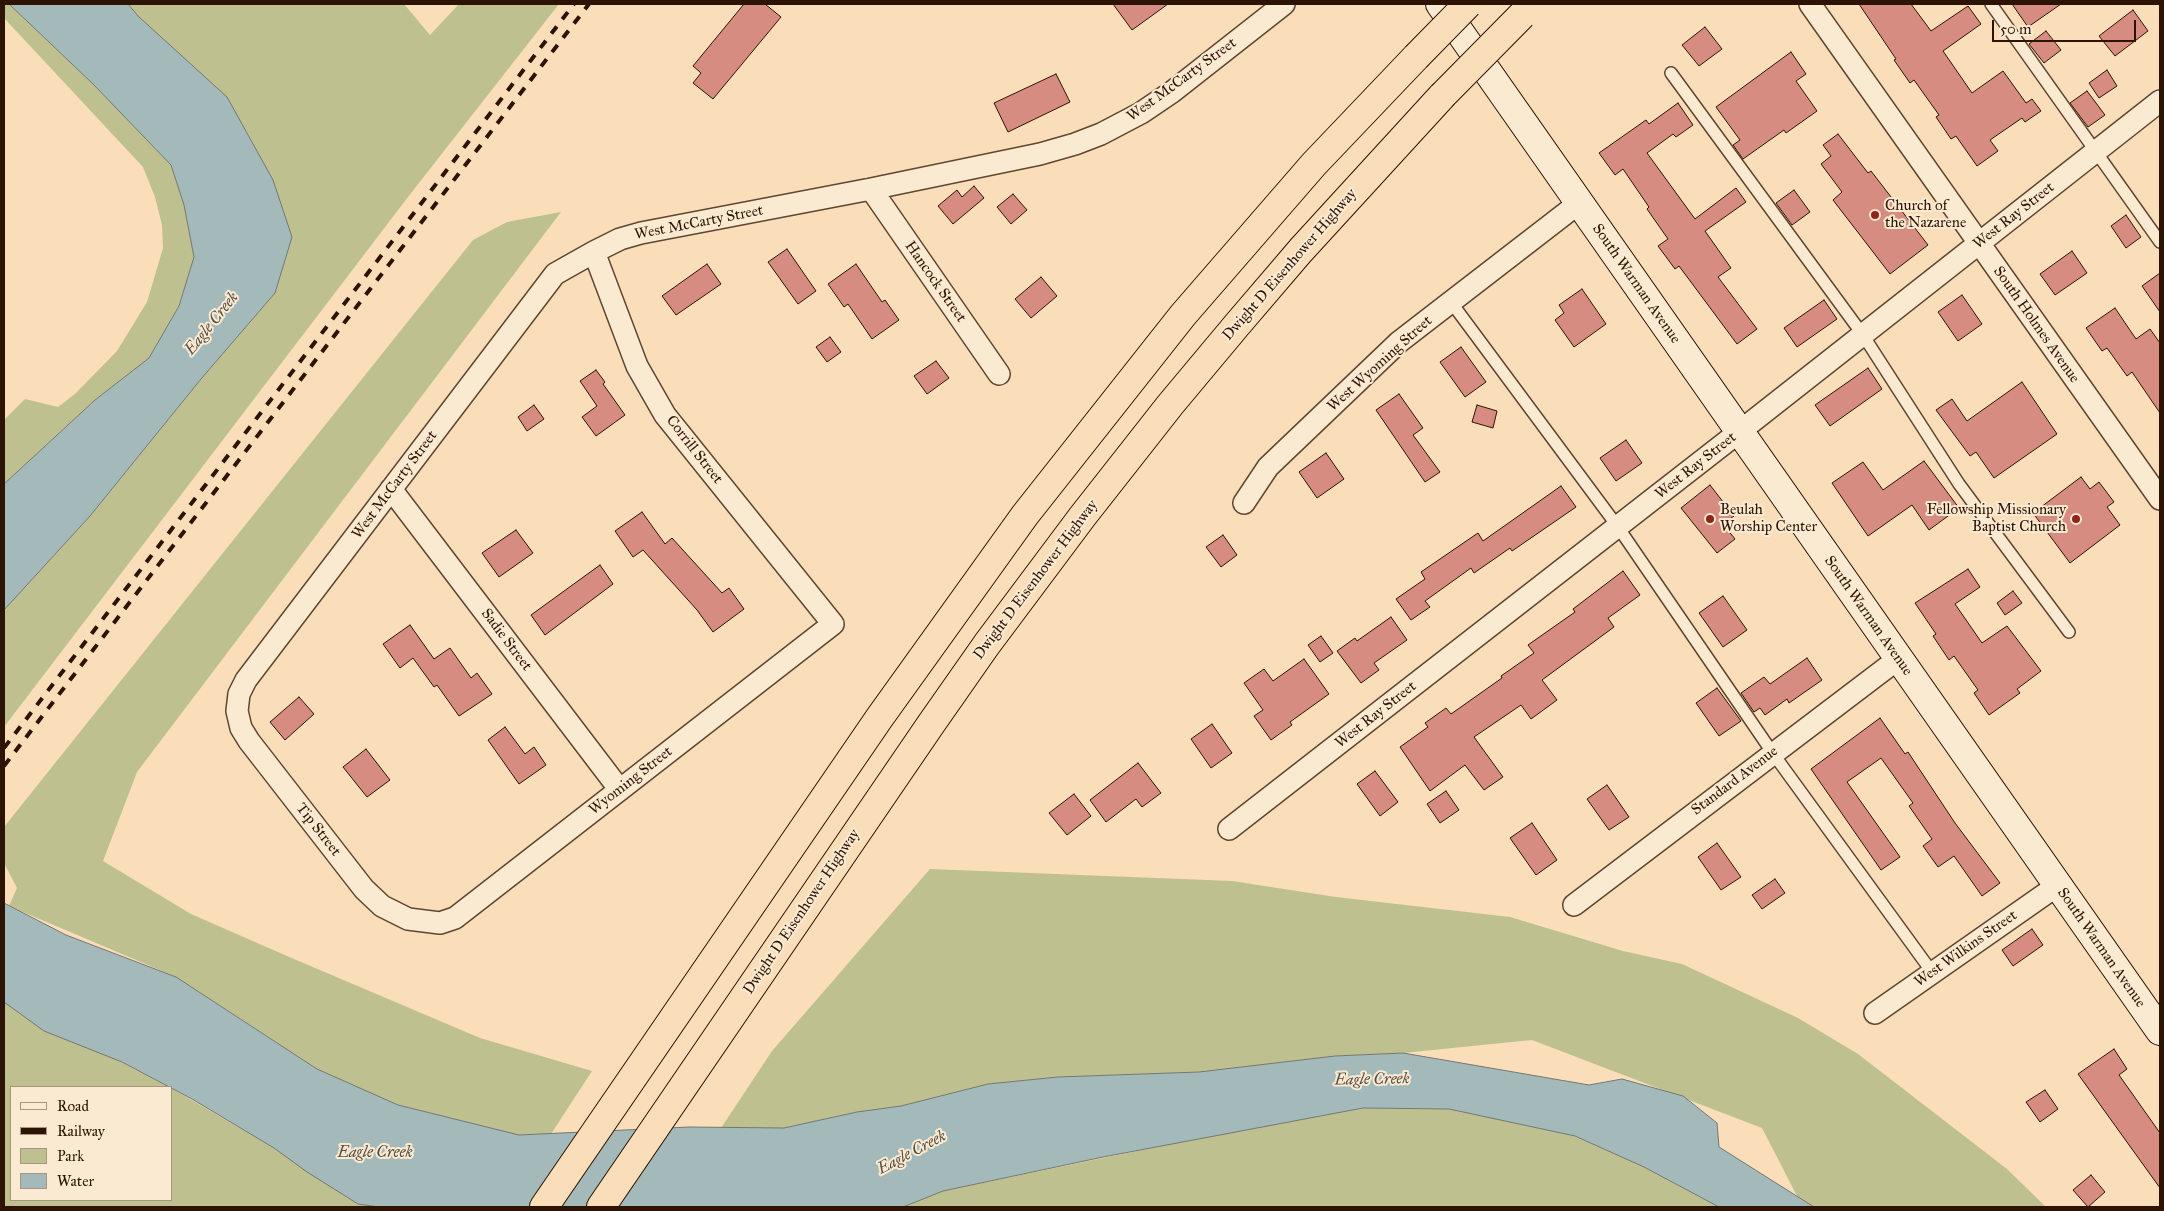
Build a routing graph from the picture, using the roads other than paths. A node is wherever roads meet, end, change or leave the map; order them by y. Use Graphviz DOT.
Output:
graph roads {
  1 [pos="1284,4"];
  2 [pos="1440,4"];
  3 [pos="1468,4"];
  4 [pos="1810,4"];
  5 [pos="1991,4"];
  6 [pos="1528,9"];
  7 [pos="1671,73"];
  8 [pos="2160,101"];
  9 [pos="2096,151"];
  10 [pos="871,190"];
  11 [pos="1579,203"];
  12 [pos="2160,242"];
  13 [pos="1978,244"];
  14 [pos="594,252"];
  15 [pos="1451,302"];
  16 [pos="1863,334"];
  17 [pos="999,374"];
  18 [pos="1739,432"];
  19 [pos="391,490"];
  20 [pos="2160,499"];
  21 [pos="1244,503"];
  22 [pos="1618,527"];
  23 [pos="833,624"];
  24 [pos="2069,632"];
  25 [pos="1898,658"];
  26 [pos="237,711"];
  27 [pos="1772,752"];
  28 [pos="620,790"];
  29 [pos="1229,828"];
  30 [pos="2058,885"];
  31 [pos="1574,905"];
  32 [pos="424,922"];
  33 [pos="1932,972"];
  34 [pos="1875,1013"];
  35 [pos="2160,1032"];
  36 [pos="544,1207"];
  37 [pos="601,1207"];
  1 -- 10 [label="street, West McCarty Street"];
  2 -- 11 [label="main road, South Warman Avenue"];
  3 -- 36 [label="highway, bridge"];
  4 -- 13 [label="street, South Holmes Avenue"];
  5 -- 9 [label="lane"];
  6 -- 37 [label="highway, Dwight D Eisenhower Highway, bridge"];
  7 -- 16 [label="lane"];
  8 -- 9 [label="street, West Ray Street"];
  9 -- 12 [label="lane"];
  9 -- 13 [label="street, West Ray Street"];
  10 -- 14 [label="street, West McCarty Street"];
  10 -- 17 [label="street, Hancock Street"];
  11 -- 15 [label="street, West Wyoming Street"];
  11 -- 18 [label="main road, South Warman Avenue"];
  13 -- 16 [label="street, West Ray Street"];
  13 -- 20 [label="street, South Holmes Avenue"];
  14 -- 19 [label="street, West McCarty Street"];
  14 -- 23 [label="street, Corrill Street"];
  15 -- 21 [label="street, West Wyoming Street"];
  15 -- 22 [label="lane"];
  16 -- 18 [label="street, West Ray Street"];
  16 -- 24 [label="lane"];
  18 -- 22 [label="street, West Ray Street"];
  18 -- 25 [label="main road, South Warman Avenue"];
  19 -- 26 [label="street, West McCarty Street"];
  19 -- 28 [label="street, Sadie Street"];
  22 -- 27 [label="lane"];
  22 -- 29 [label="street, West Ray Street"];
  23 -- 28 [label="street, Wyoming Street"];
  25 -- 27 [label="street, Standard Avenue"];
  25 -- 30 [label="main road, South Warman Avenue"];
  26 -- 32 [label="street, Tip Street"];
  27 -- 31 [label="street, Standard Avenue"];
  27 -- 33 [label="lane"];
  28 -- 32 [label="street, Wyoming Street"];
  30 -- 33 [label="street, West Wilkins Street"];
  30 -- 35 [label="main road, South Warman Avenue"];
  33 -- 34 [label="street, West Wilkins Street"];
}
